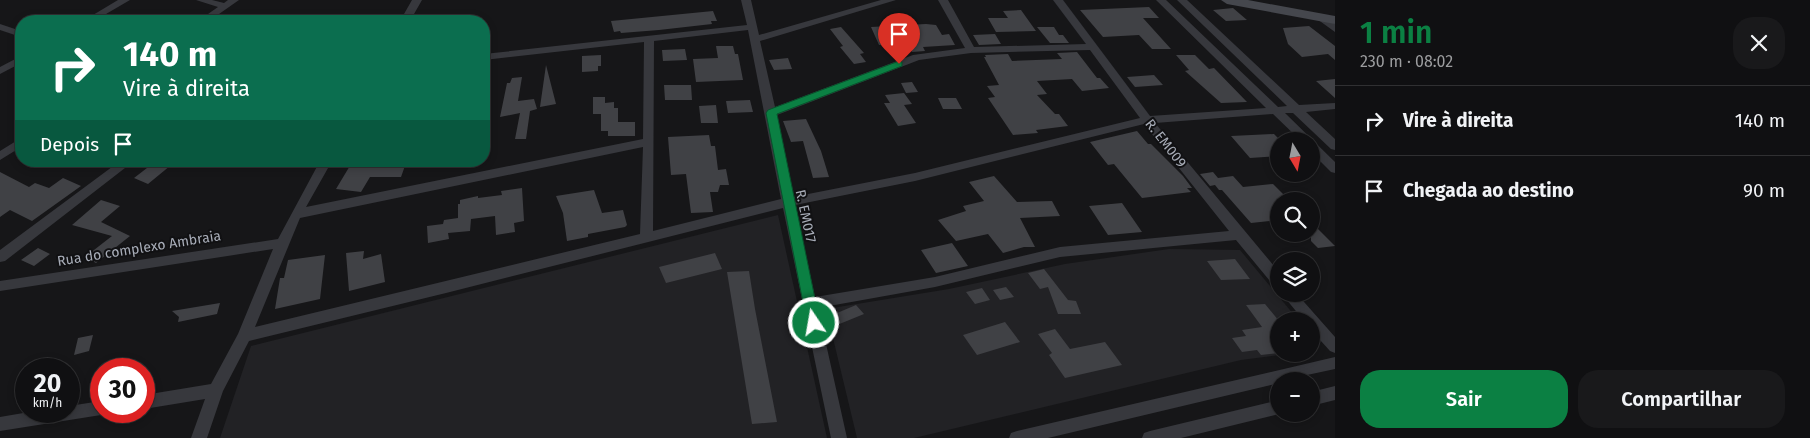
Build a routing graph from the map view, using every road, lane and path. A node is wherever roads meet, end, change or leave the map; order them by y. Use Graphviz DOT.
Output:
graph roads {
  1 [pos="125,0"];
  2 [pos="201,0"];
  3 [pos="234,0"];
  4 [pos="417,0"];
  5 [pos="746,0"];
  6 [pos="891,0"];
  7 [pos="943,0"];
  8 [pos="1058,0"];
  9 [pos="1161,0"];
  10 [pos="1182,0"];
  11 [pos="1227,0"];
  12 [pos="1287,0"];
  13 [pos="225,6"];
  14 [pos="1335,9"];
  15 [pos="99,15"];
  16 [pos="211,15"];
  17 [pos="408,15"];
  18 [pos="1320,17"];
  19 [pos="1335,20"];
  20 [pos="0,27"];
  21 [pos="1335,29"];
  22 [pos="15,32"];
  23 [pos="754,33"];
  24 [pos="650,39"];
  25 [pos="1094,47"];
  26 [pos="971,50"];
  27 [pos="490,56"];
  28 [pos="15,63"];
  29 [pos="0,72"];
  30 [pos="1335,106"];
  31 [pos="1297,109"];
  32 [pos="1276,110"];
  33 [pos="771,113"];
  34 [pos="1147,120"];
  35 [pos="1298,132"];
  36 [pos="649,142"];
  37 [pos="15,146"];
  38 [pos="1335,146"];
  39 [pos="1320,154"];
  40 [pos="0,156"];
  41 [pos="120,167"];
  42 [pos="323,167"];
  43 [pos="1335,169"];
  44 [pos="788,202"];
  45 [pos="296,214"];
  46 [pos="1239,236"];
  47 [pos="646,238"];
  48 [pos="282,243"];
  49 [pos="0,257"];
  50 [pos="1270,272"];
  51 [pos="0,286"];
  52 [pos="1296,302"];
  53 [pos="809,304"];
  54 [pos="244,336"];
  55 [pos="1335,347"];
  56 [pos="1335,363"];
  57 [pos="216,390"];
  58 [pos="1335,394"];
  59 [pos="1320,397"];
  60 [pos="155,400"];
  61 [pos="1270,409"];
  62 [pos="90,410"];
  63 [pos="0,424"];
  64 [pos="199,438"];
  65 [pos="838,438"];
  66 [pos="1017,438"];
  67 [pos="1150,438"];
  1 -- 15 [label="street"];
  2 -- 13 [label="street"];
  3 -- 13 [label="street"];
  4 -- 17 [label="street"];
  5 -- 23 [label="street, R. EM017"];
  6 -- 23 [label="street"];
  7 -- 26 [label="street"];
  8 -- 25 [label="street, R. EM009"];
  9 -- 32 [label="street"];
  10 -- 31 [label="street"];
  11 -- 18 [label="street"];
  12 -- 14 [label="street"];
  13 -- 16 [label="street"];
  18 -- 19 [label="street"];
  18 -- 21 [label="street"];
  20 -- 22 [label="street"];
  23 -- 24 [label="street"];
  23 -- 33 [label="street, R. EM017"];
  24 -- 27 [label="street"];
  24 -- 36 [label="street"];
  25 -- 26 [label="street"];
  25 -- 34 [label="street, R. EM009"];
  26 -- 33 [label="street"];
  28 -- 29 [label="street"];
  30 -- 31 [label="street"];
  31 -- 32 [label="street"];
  31 -- 38 [label="street"];
  32 -- 34 [label="street"];
  32 -- 35 [label="street"];
  33 -- 44 [label="street, R. EM017"];
  34 -- 44 [label="street"];
  34 -- 46 [label="street, R. EM009"];
  36 -- 45 [label="street"];
  36 -- 47 [label="street"];
  37 -- 40 [label="street"];
  39 -- 43 [label="street"];
  41 -- 49 [label="street"];
  42 -- 45 [label="street"];
  44 -- 47 [label="street"];
  44 -- 53 [label="street, R. EM017"];
  45 -- 48 [label="street"];
  46 -- 50 [label="street, R. EM009"];
  46 -- 53 [label="street"];
  47 -- 54 [label="street"];
  48 -- 51 [label="street, Rua do complexo Ambraia"];
  48 -- 54 [label="street"];
  52 -- 55 [label="street"];
  53 -- 65 [label="street, R. EM017"];
  54 -- 57 [label="street"];
  56 -- 66 [label="street"];
  57 -- 60 [label="street"];
  57 -- 64 [label="street"];
  58 -- 59 [label="street"];
  61 -- 67 [label="street"];
  62 -- 63 [label="street"];
}
